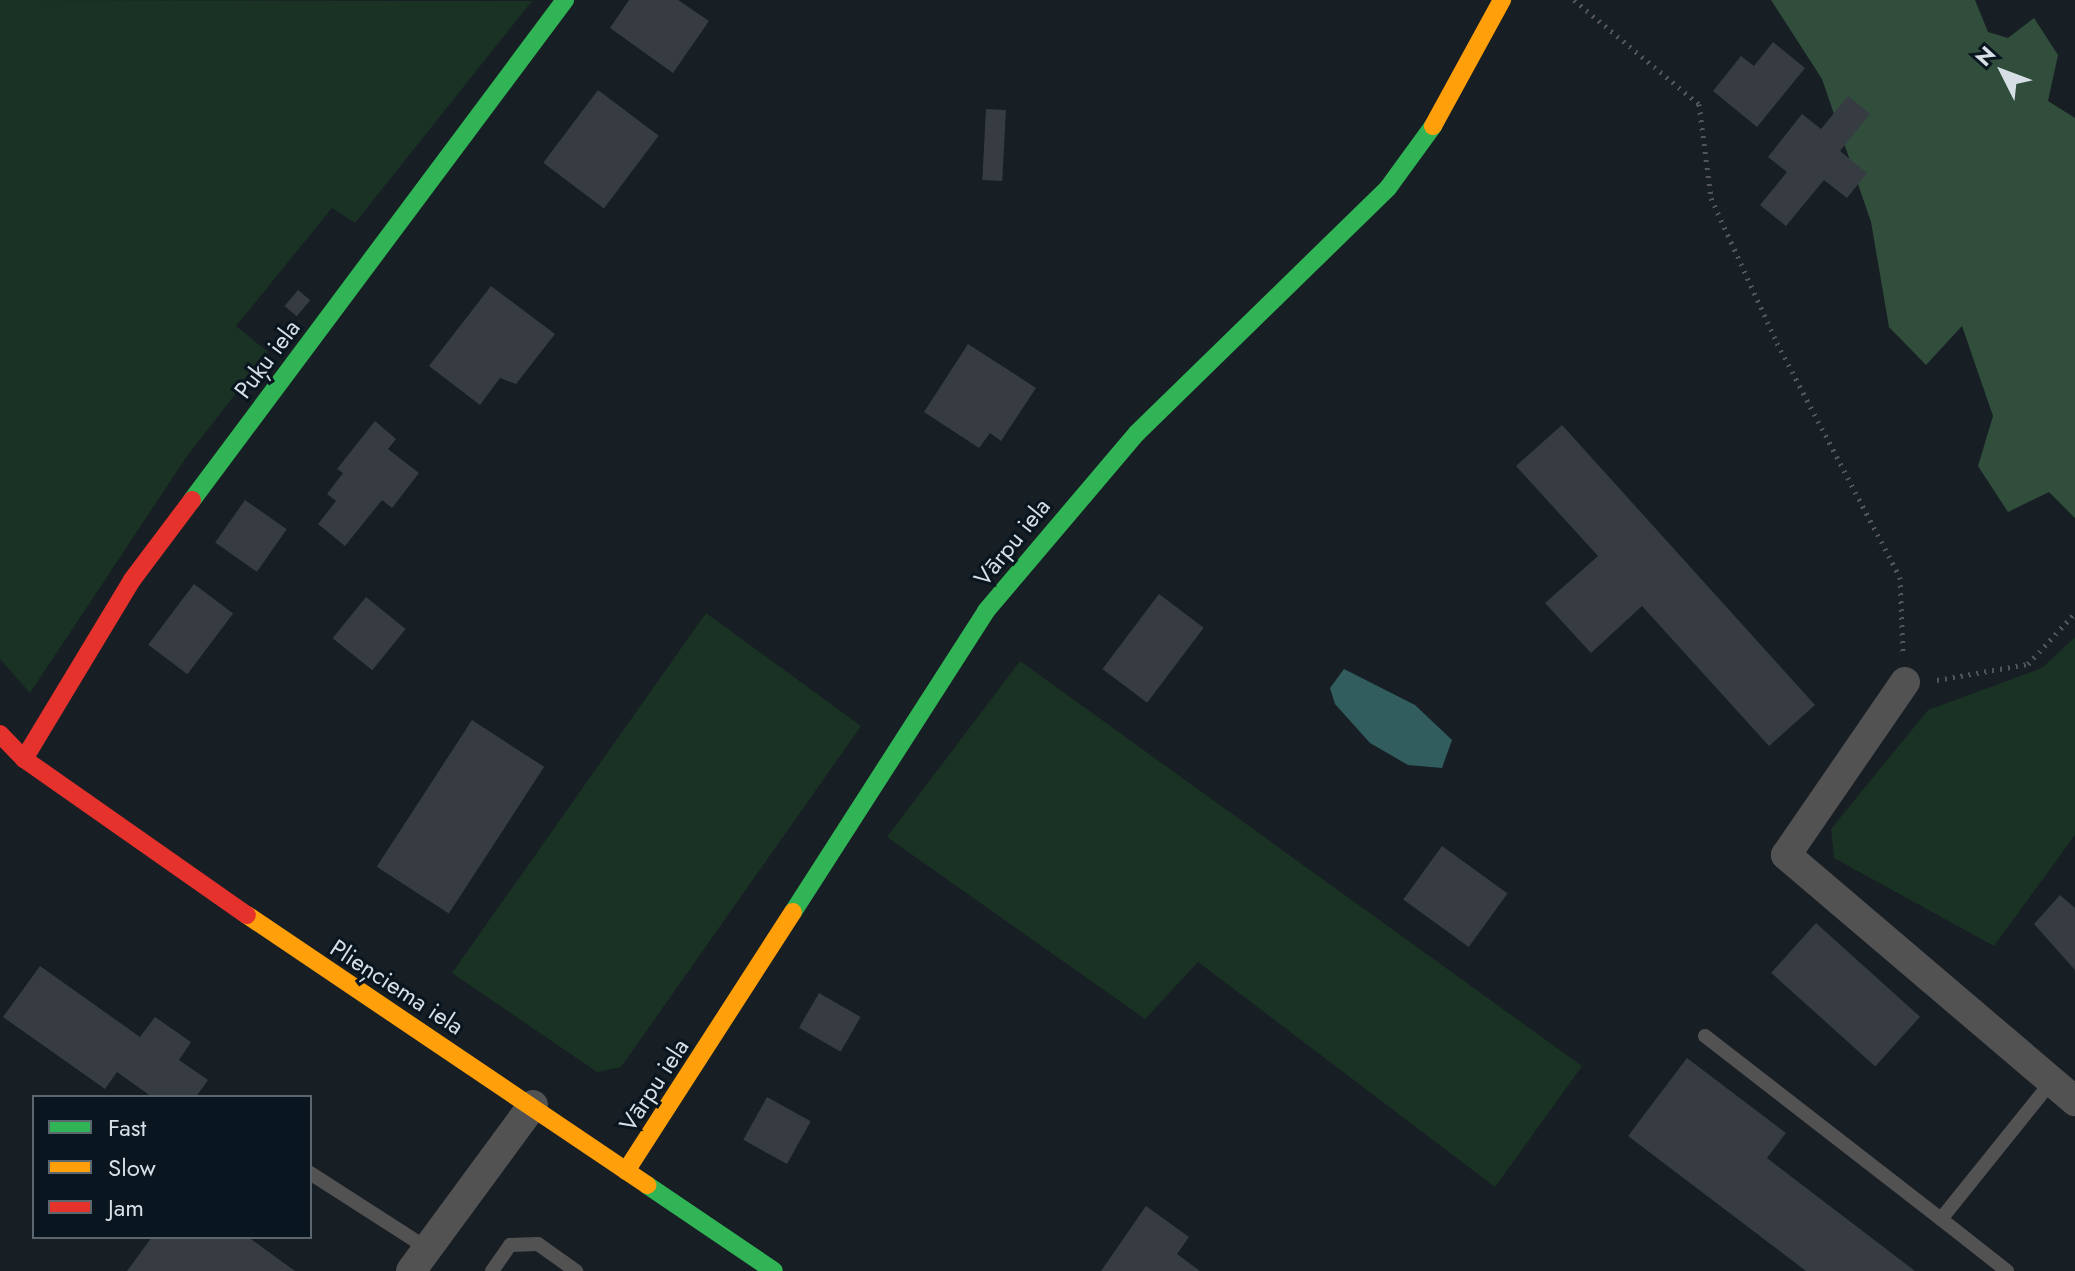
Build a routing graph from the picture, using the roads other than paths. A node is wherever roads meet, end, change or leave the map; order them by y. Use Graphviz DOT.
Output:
graph roads {
  1 [pos="565,0"];
  2 [pos="1502,0"];
  3 [pos="1905,682"];
  4 [pos="0,734"];
  5 [pos="24,759"];
  6 [pos="1705,1036"];
  7 [pos="2052,1081"];
  8 [pos="2075,1101"];
  9 [pos="533,1105"];
  10 [pos="626,1171"];
  11 [pos="312,1175"];
  12 [pos="1941,1219"];
  13 [pos="419,1260"];
  14 [pos="492,1271"];
  15 [pos="576,1271"];
  16 [pos="774,1271"];
  17 [pos="2007,1271"];
  1 -- 5 [label="street, Puķu iela"];
  2 -- 10 [label="street, Vārpu iela"];
  3 -- 7 [label="street"];
  4 -- 5 [label="street, Plieņciema iela"];
  5 -- 9 [label="street, Plieņciema iela"];
  6 -- 12 [label="lane"];
  7 -- 8 [label="street"];
  7 -- 12 [label="lane"];
  9 -- 10 [label="street, Plieņciema iela"];
  9 -- 13 [label="street"];
  10 -- 16 [label="street, Plieņciema iela"];
  11 -- 13 [label="lane"];
  12 -- 17 [label="lane"];
  14 -- 15 [label="lane"];
}
